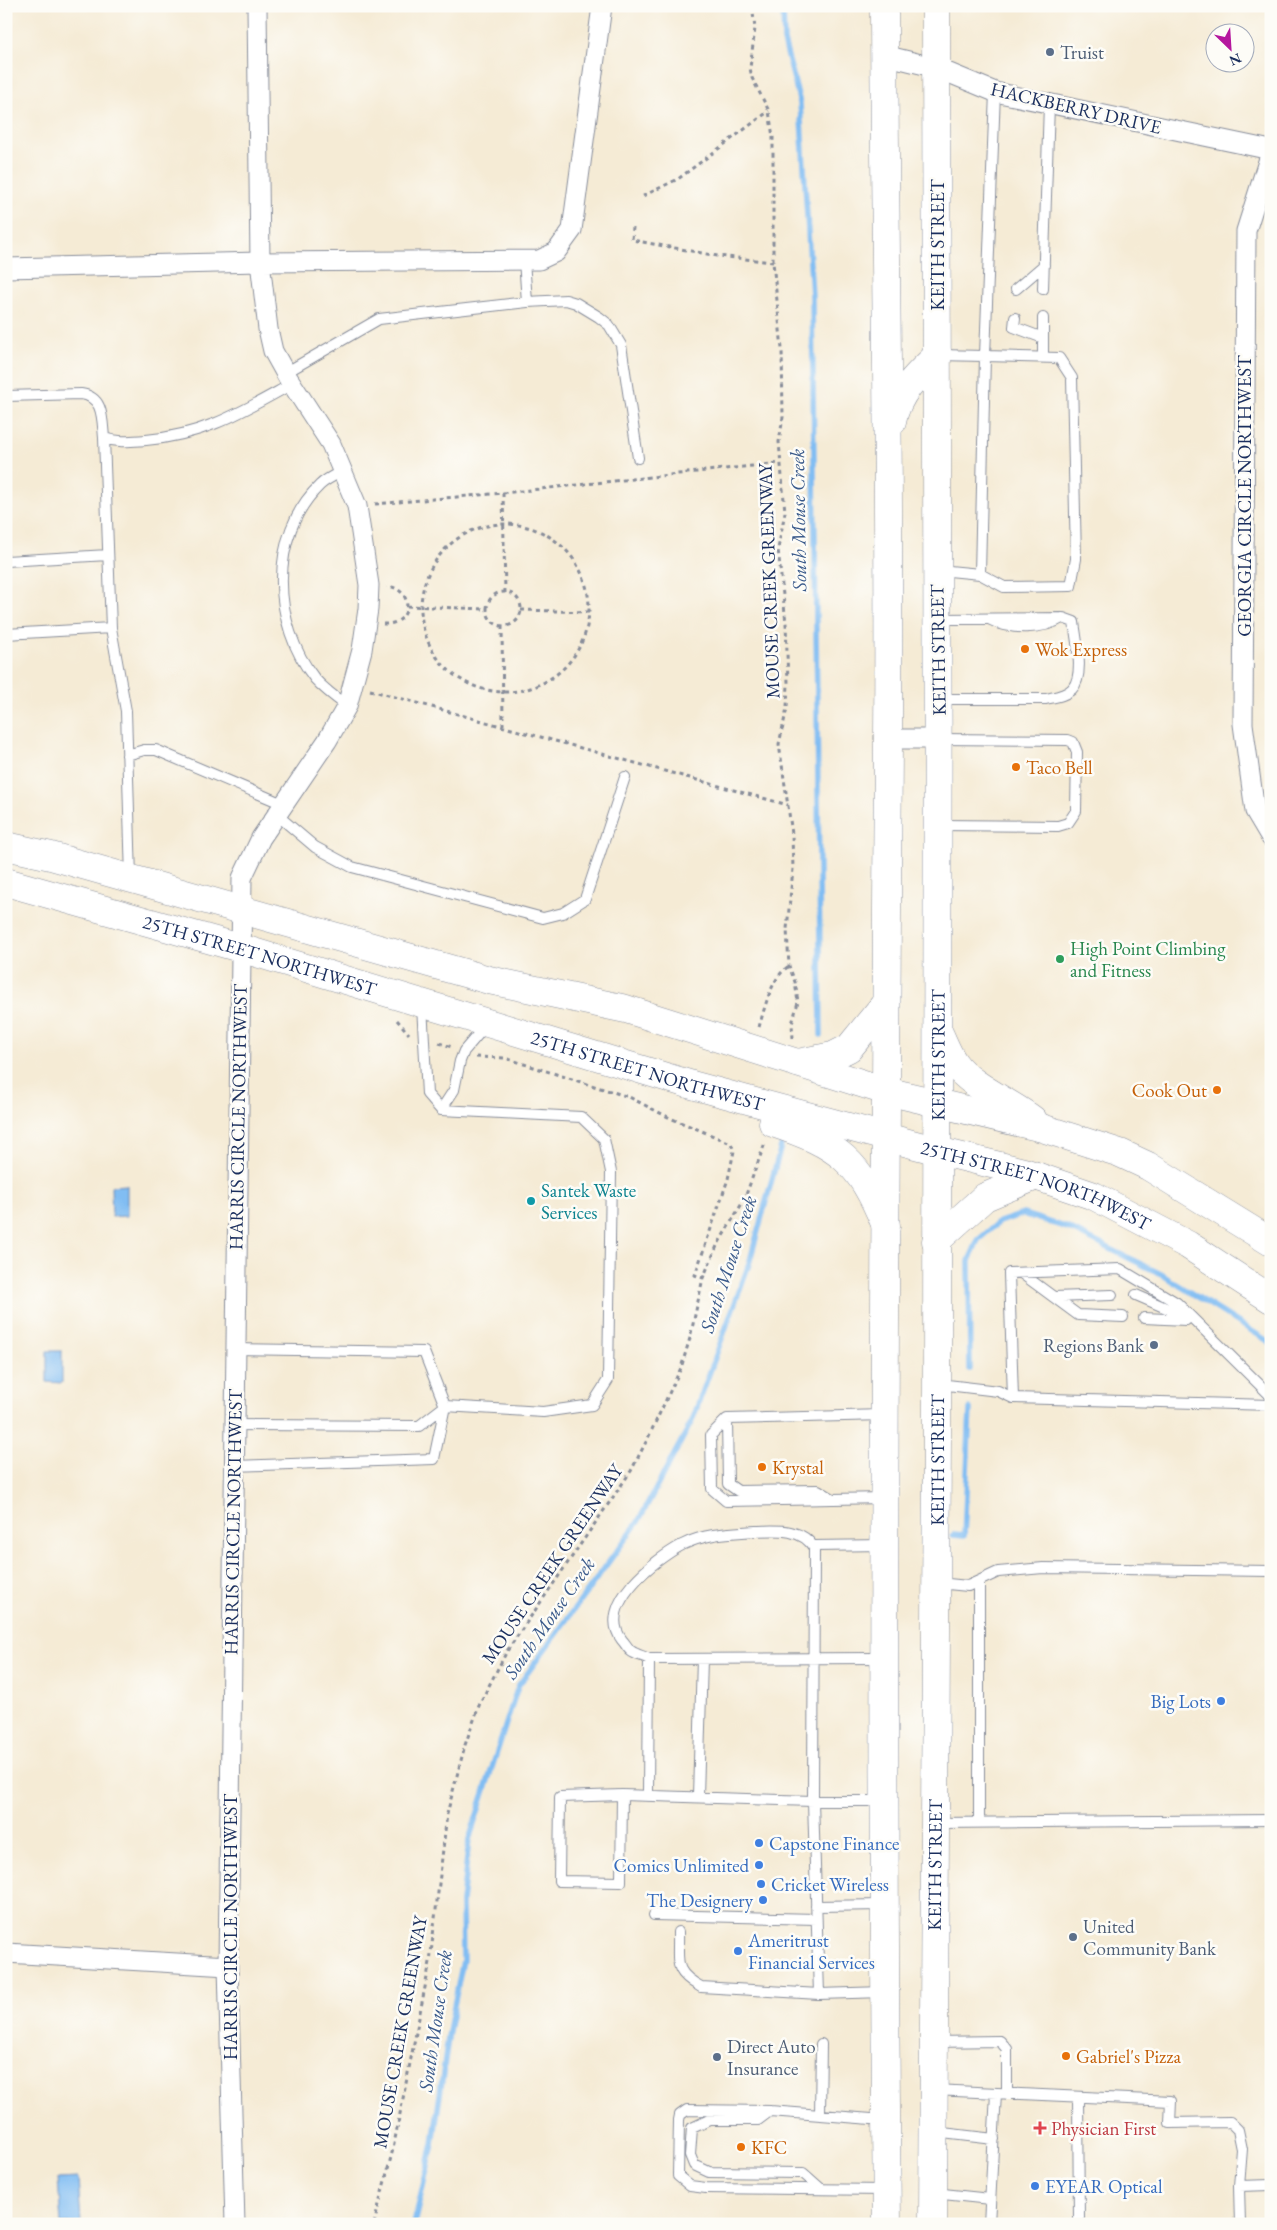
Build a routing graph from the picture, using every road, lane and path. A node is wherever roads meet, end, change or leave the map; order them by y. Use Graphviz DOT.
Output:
graph roads {
  1 [pos="257,6"];
  2 [pos="602,6"];
  3 [pos="752,6"];
  4 [pos="884,6"];
  5 [pos="936,6"];
  6 [pos="884,55"];
  7 [pos="936,68"];
  8 [pos="995,92"];
  9 [pos="1049,104"];
  10 [pos="769,111"];
  11 [pos="1271,151"];
  12 [pos="643,196"];
  13 [pos="633,227"];
  14 [pos="524,260"];
  15 [pos="260,262"];
  16 [pos="773,262"];
  17 [pos="1044,265"];
  18 [pos="6,268"];
  19 [pos="1016,289"];
  20 [pos="1043,289"];
  21 [pos="527,302"];
  22 [pos="1014,318"];
  23 [pos="1043,318"];
  24 [pos="1043,338"];
  25 [pos="938,355"];
  26 [pos="985,356"];
  27 [pos="1043,358"];
  28 [pos="288,378"];
  29 [pos="6,396"];
  30 [pos="104,438"];
  31 [pos="638,458"];
  32 [pos="780,464"];
  33 [pos="886,464"];
  34 [pos="343,470"];
  35 [pos="503,493"];
  36 [pos="357,506"];
  37 [pos="504,525"];
  38 [pos="108,555"];
  39 [pos="6,561"];
  40 [pos="938,570"];
  41 [pos="980,574"];
  42 [pos="369,585"];
  43 [pos="505,593"];
  44 [pos="407,606"];
  45 [pos="420,607"];
  46 [pos="486,609"];
  47 [pos="520,610"];
  48 [pos="590,612"];
  49 [pos="938,620"];
  50 [pos="366,623"];
  51 [pos="502,626"];
  52 [pos="111,628"];
  53 [pos="6,634"];
  54 [pos="352,686"];
  55 [pos="503,693"];
  56 [pos="939,699"];
  57 [pos="347,706"];
  58 [pos="503,725"];
  59 [pos="888,739"];
  60 [pos="939,739"];
  61 [pos="127,754"];
  62 [pos="625,777"];
  63 [pos="788,805"];
  64 [pos="279,809"];
  65 [pos="939,825"];
  66 [pos="1271,838"];
  67 [pos="6,846"];
  68 [pos="131,879"];
  69 [pos="6,882"];
  70 [pos="241,910"];
  71 [pos="240,948"];
  72 [pos="789,966"];
  73 [pos="422,1003"];
  74 [pos="885,1004"];
  75 [pos="489,1023"];
  76 [pos="759,1028"];
  77 [pos="938,1031"];
  78 [pos="795,1050"];
  79 [pos="692,1085"];
  80 [pos="886,1091"];
  81 [pos="937,1104"];
  82 [pos="441,1110"];
  83 [pos="1042,1128"];
  84 [pos="886,1136"];
  85 [pos="765,1142"];
  86 [pos="938,1151"];
  87 [pos="1036,1176"];
  88 [pos="886,1226"];
  89 [pos="936,1241"];
  90 [pos="1271,1242"];
  91 [pos="1021,1273"];
  92 [pos="1112,1295"];
  93 [pos="1136,1295"];
  94 [pos="1054,1297"];
  95 [pos="1271,1299"];
  96 [pos="1123,1317"];
  97 [pos="1144,1318"];
  98 [pos="1194,1321"];
  99 [pos="235,1349"];
  100 [pos="937,1384"];
  101 [pos="1271,1396"];
  102 [pos="1013,1398"];
  103 [pos="445,1406"];
  104 [pos="1271,1406"];
  105 [pos="885,1415"];
  106 [pos="728,1419"];
  107 [pos="234,1425"];
  108 [pos="234,1466"];
  109 [pos="885,1498"];
  110 [pos="833,1499"];
  111 [pos="885,1545"];
  112 [pos="814,1548"];
  113 [pos="1271,1571"];
  114 [pos="979,1581"];
  115 [pos="936,1583"];
  116 [pos="649,1658"];
  117 [pos="884,1658"];
  118 [pos="702,1659"];
  119 [pos="814,1659"];
  120 [pos="622,1795"];
  121 [pos="648,1796"];
  122 [pos="698,1796"];
  123 [pos="813,1801"];
  124 [pos="884,1801"];
  125 [pos="1271,1820"];
  126 [pos="934,1823"];
  127 [pos="979,1823"];
  128 [pos="884,1905"];
  129 [pos="816,1906"];
  130 [pos="654,1915"];
  131 [pos="816,1919"];
  132 [pos="678,1932"];
  133 [pos="6,1953"];
  134 [pos="228,1966"];
  135 [pos="885,1992"];
  136 [pos="818,1994"];
  137 [pos="932,2042"];
  138 [pos="821,2044"];
  139 [pos="885,2078"];
  140 [pos="933,2090"];
  141 [pos="996,2094"];
  142 [pos="1007,2094"];
  143 [pos="1078,2097"];
  144 [pos="770,2111"];
  145 [pos="820,2115"];
  146 [pos="885,2120"];
  147 [pos="933,2132"];
  148 [pos="994,2139"];
  149 [pos="1271,2185"];
  150 [pos="1239,2186"];
  151 [pos="821,2189"];
  152 [pos="886,2190"];
  153 [pos="933,2193"];
  154 [pos="990,2199"];
  155 [pos="1079,2220"];
  156 [pos="235,2224"];
  157 [pos="374,2224"];
  158 [pos="887,2224"];
  159 [pos="902,2224"];
  160 [pos="933,2224"];
  161 [pos="989,2224"];
  162 [pos="1240,2224"];
  1 -- 15 [label="street, HARRIS CIRCLE NORTHWEST"];
  2 -- 14 [label="street"];
  3 -- 10 [label="path, MOUSE CREEK GREENWAY"];
  4 -- 6 [label="main road"];
  5 -- 7 [label="main road, KEITH STREET"];
  6 -- 7 [label="street, HACKBERRY DRIVE"];
  6 -- 33 [label="main road"];
  7 -- 8 [label="street, HACKBERRY DRIVE"];
  7 -- 25 [label="main road, KEITH STREET"];
  8 -- 9 [label="street, HACKBERRY DRIVE"];
  8 -- 26 [label="lane"];
  9 -- 11 [label="street, HACKBERRY DRIVE"];
  9 -- 17 [label="lane"];
  10 -- 12 [label="path"];
  10 -- 16 [label="path, MOUSE CREEK GREENWAY"];
  11 -- 66 [label="street, GEORGIA CIRCLE NORTHWEST"];
  13 -- 16 [label="path"];
  14 -- 15 [label="street"];
  14 -- 21 [label="lane"];
  15 -- 18 [label="street"];
  15 -- 28 [label="street, HARRIS CIRCLE NORTHWEST"];
  16 -- 32 [label="path, MOUSE CREEK GREENWAY"];
  17 -- 19 [label="lane"];
  17 -- 20 [label="lane"];
  21 -- 28 [label="lane"];
  21 -- 31 [label="lane"];
  22 -- 24 [label="lane"];
  23 -- 24 [label="lane"];
  24 -- 27 [label="lane"];
  25 -- 26 [label="lane"];
  25 -- 33 [label="main road"];
  25 -- 40 [label="main road, KEITH STREET"];
  26 -- 27 [label="lane"];
  26 -- 41 [label="lane"];
  27 -- 41 [label="lane"];
  28 -- 30 [label="lane"];
  28 -- 34 [label="street, HARRIS CIRCLE NORTHWEST"];
  29 -- 30 [label="lane"];
  30 -- 38 [label="lane"];
  32 -- 35 [label="path"];
  32 -- 63 [label="path, MOUSE CREEK GREENWAY"];
  33 -- 59 [label="main road"];
  34 -- 36 [label="street, HARRIS CIRCLE NORTHWEST"];
  34 -- 57 [label="lane"];
  35 -- 36 [label="path"];
  35 -- 37 [label="path"];
  36 -- 42 [label="street, HARRIS CIRCLE NORTHWEST"];
  37 -- 43 [label="path"];
  37 -- 45 [label="path"];
  37 -- 48 [label="path"];
  38 -- 39 [label="lane"];
  38 -- 52 [label="lane"];
  40 -- 41 [label="lane"];
  40 -- 49 [label="main road, KEITH STREET"];
  42 -- 44 [label="path"];
  42 -- 50 [label="street, HARRIS CIRCLE NORTHWEST"];
  43 -- 46 [label="path"];
  43 -- 47 [label="path"];
  44 -- 45 [label="path"];
  44 -- 50 [label="path"];
  45 -- 46 [label="path"];
  45 -- 55 [label="path"];
  46 -- 51 [label="path"];
  47 -- 48 [label="path"];
  47 -- 51 [label="path"];
  48 -- 55 [label="path"];
  49 -- 56 [label="main road, KEITH STREET"];
  49 -- 56 [label="lane"];
  50 -- 54 [label="street, HARRIS CIRCLE NORTHWEST"];
  51 -- 55 [label="path"];
  52 -- 53 [label="lane"];
  52 -- 61 [label="lane"];
  54 -- 57 [label="street, HARRIS CIRCLE NORTHWEST"];
  54 -- 58 [label="path"];
  55 -- 58 [label="path"];
  56 -- 60 [label="main road, KEITH STREET"];
  57 -- 64 [label="street, HARRIS CIRCLE NORTHWEST"];
  58 -- 63 [label="path"];
  59 -- 60 [label="street"];
  59 -- 74 [label="main road"];
  60 -- 65 [label="main road, KEITH STREET"];
  60 -- 65 [label="lane"];
  61 -- 64 [label="lane"];
  61 -- 68 [label="lane"];
  62 -- 64 [label="lane"];
  63 -- 72 [label="path, MOUSE CREEK GREENWAY"];
  64 -- 70 [label="street, HARRIS CIRCLE NORTHWEST"];
  65 -- 77 [label="main road, KEITH STREET"];
  67 -- 68 [label="main road, 25TH STREET NORTHWEST"];
  68 -- 70 [label="main road, 25TH STREET NORTHWEST"];
  69 -- 71 [label="main road, 25TH STREET NORTHWEST"];
  70 -- 71 [label="street, HARRIS CIRCLE NORTHWEST"];
  70 -- 78 [label="main road, 25TH STREET NORTHWEST"];
  71 -- 73 [label="main road, 25TH STREET NORTHWEST"];
  71 -- 99 [label="street, HARRIS CIRCLE NORTHWEST"];
  72 -- 76 [label="path"];
  72 -- 78 [label="path, MOUSE CREEK GREENWAY"];
  73 -- 75 [label="main road, 25TH STREET NORTHWEST"];
  73 -- 82 [label="lane"];
  74 -- 78 [label="main road"];
  74 -- 80 [label="main road"];
  75 -- 79 [label="main road, 25TH STREET NORTHWEST"];
  75 -- 82 [label="lane"];
  77 -- 81 [label="main road, KEITH STREET"];
  77 -- 83 [label="main road"];
  78 -- 80 [label="main road, 25TH STREET NORTHWEST"];
  79 -- 84 [label="main road, 25TH STREET NORTHWEST"];
  79 -- 88 [label="main road"];
  80 -- 81 [label="main road, 25TH STREET NORTHWEST"];
  80 -- 84 [label="main road"];
  81 -- 83 [label="main road, 25TH STREET NORTHWEST"];
  81 -- 86 [label="main road, KEITH STREET"];
  82 -- 103 [label="lane"];
  83 -- 90 [label="main road, 25TH STREET NORTHWEST"];
  84 -- 86 [label="main road, 25TH STREET NORTHWEST"];
  84 -- 88 [label="main road"];
  85 -- 157 [label="path, MOUSE CREEK GREENWAY"];
  86 -- 87 [label="main road, 25TH STREET NORTHWEST"];
  86 -- 89 [label="main road, KEITH STREET"];
  87 -- 89 [label="main road"];
  87 -- 95 [label="main road, 25TH STREET NORTHWEST"];
  88 -- 105 [label="main road"];
  89 -- 100 [label="main road, KEITH STREET"];
  91 -- 94 [label="lane"];
  91 -- 98 [label="lane"];
  91 -- 102 [label="lane"];
  92 -- 94 [label="lane"];
  93 -- 98 [label="lane"];
  94 -- 96 [label="lane"];
  97 -- 98 [label="lane"];
  98 -- 101 [label="lane"];
  99 -- 103 [label="lane"];
  99 -- 107 [label="street, HARRIS CIRCLE NORTHWEST"];
  100 -- 102 [label="lane"];
  100 -- 115 [label="main road, KEITH STREET"];
  102 -- 104 [label="lane"];
  103 -- 107 [label="lane"];
  103 -- 108 [label="lane"];
  105 -- 106 [label="lane"];
  105 -- 109 [label="main road"];
  106 -- 110 [label="lane"];
  106 -- 110 [label="lane"];
  107 -- 108 [label="street, HARRIS CIRCLE NORTHWEST"];
  108 -- 134 [label="street, HARRIS CIRCLE NORTHWEST"];
  109 -- 110 [label="lane"];
  109 -- 111 [label="main road"];
  111 -- 112 [label="lane"];
  111 -- 117 [label="main road"];
  112 -- 116 [label="lane"];
  112 -- 119 [label="lane"];
  113 -- 114 [label="lane"];
  114 -- 115 [label="lane"];
  114 -- 127 [label="lane"];
  115 -- 126 [label="main road, KEITH STREET"];
  116 -- 118 [label="lane"];
  116 -- 121 [label="lane"];
  117 -- 119 [label="lane"];
  117 -- 124 [label="main road"];
  118 -- 119 [label="lane"];
  118 -- 122 [label="lane"];
  119 -- 123 [label="lane"];
  120 -- 120 [label="lane"];
  120 -- 121 [label="lane"];
  121 -- 122 [label="lane"];
  122 -- 123 [label="lane"];
  123 -- 124 [label="lane"];
  123 -- 129 [label="lane"];
  124 -- 128 [label="main road"];
  125 -- 127 [label="lane"];
  126 -- 127 [label="lane"];
  126 -- 137 [label="main road, KEITH STREET"];
  128 -- 129 [label="lane"];
  128 -- 135 [label="main road"];
  129 -- 131 [label="lane"];
  130 -- 131 [label="lane"];
  131 -- 136 [label="lane"];
  132 -- 136 [label="lane"];
  133 -- 134 [label="street"];
  134 -- 156 [label="street, HARRIS CIRCLE NORTHWEST"];
  135 -- 136 [label="lane"];
  135 -- 139 [label="main road"];
  137 -- 140 [label="main road, KEITH STREET"];
  137 -- 142 [label="lane"];
  138 -- 145 [label="lane"];
  139 -- 146 [label="main road"];
  139 -- 159 [label="main road"];
  140 -- 141 [label="lane"];
  140 -- 147 [label="main road, KEITH STREET"];
  141 -- 142 [label="lane"];
  141 -- 148 [label="lane"];
  142 -- 143 [label="lane"];
  143 -- 150 [label="lane"];
  143 -- 155 [label="lane"];
  144 -- 145 [label="lane"];
  144 -- 151 [label="lane"];
  144 -- 151 [label="lane"];
  145 -- 146 [label="lane"];
  146 -- 152 [label="main road"];
  147 -- 148 [label="lane"];
  147 -- 153 [label="main road, KEITH STREET"];
  148 -- 154 [label="lane"];
  149 -- 150 [label="lane"];
  150 -- 162 [label="lane"];
  151 -- 152 [label="lane"];
  152 -- 158 [label="main road"];
  153 -- 154 [label="lane"];
  153 -- 160 [label="main road, KEITH STREET"];
  154 -- 161 [label="lane"];
}
